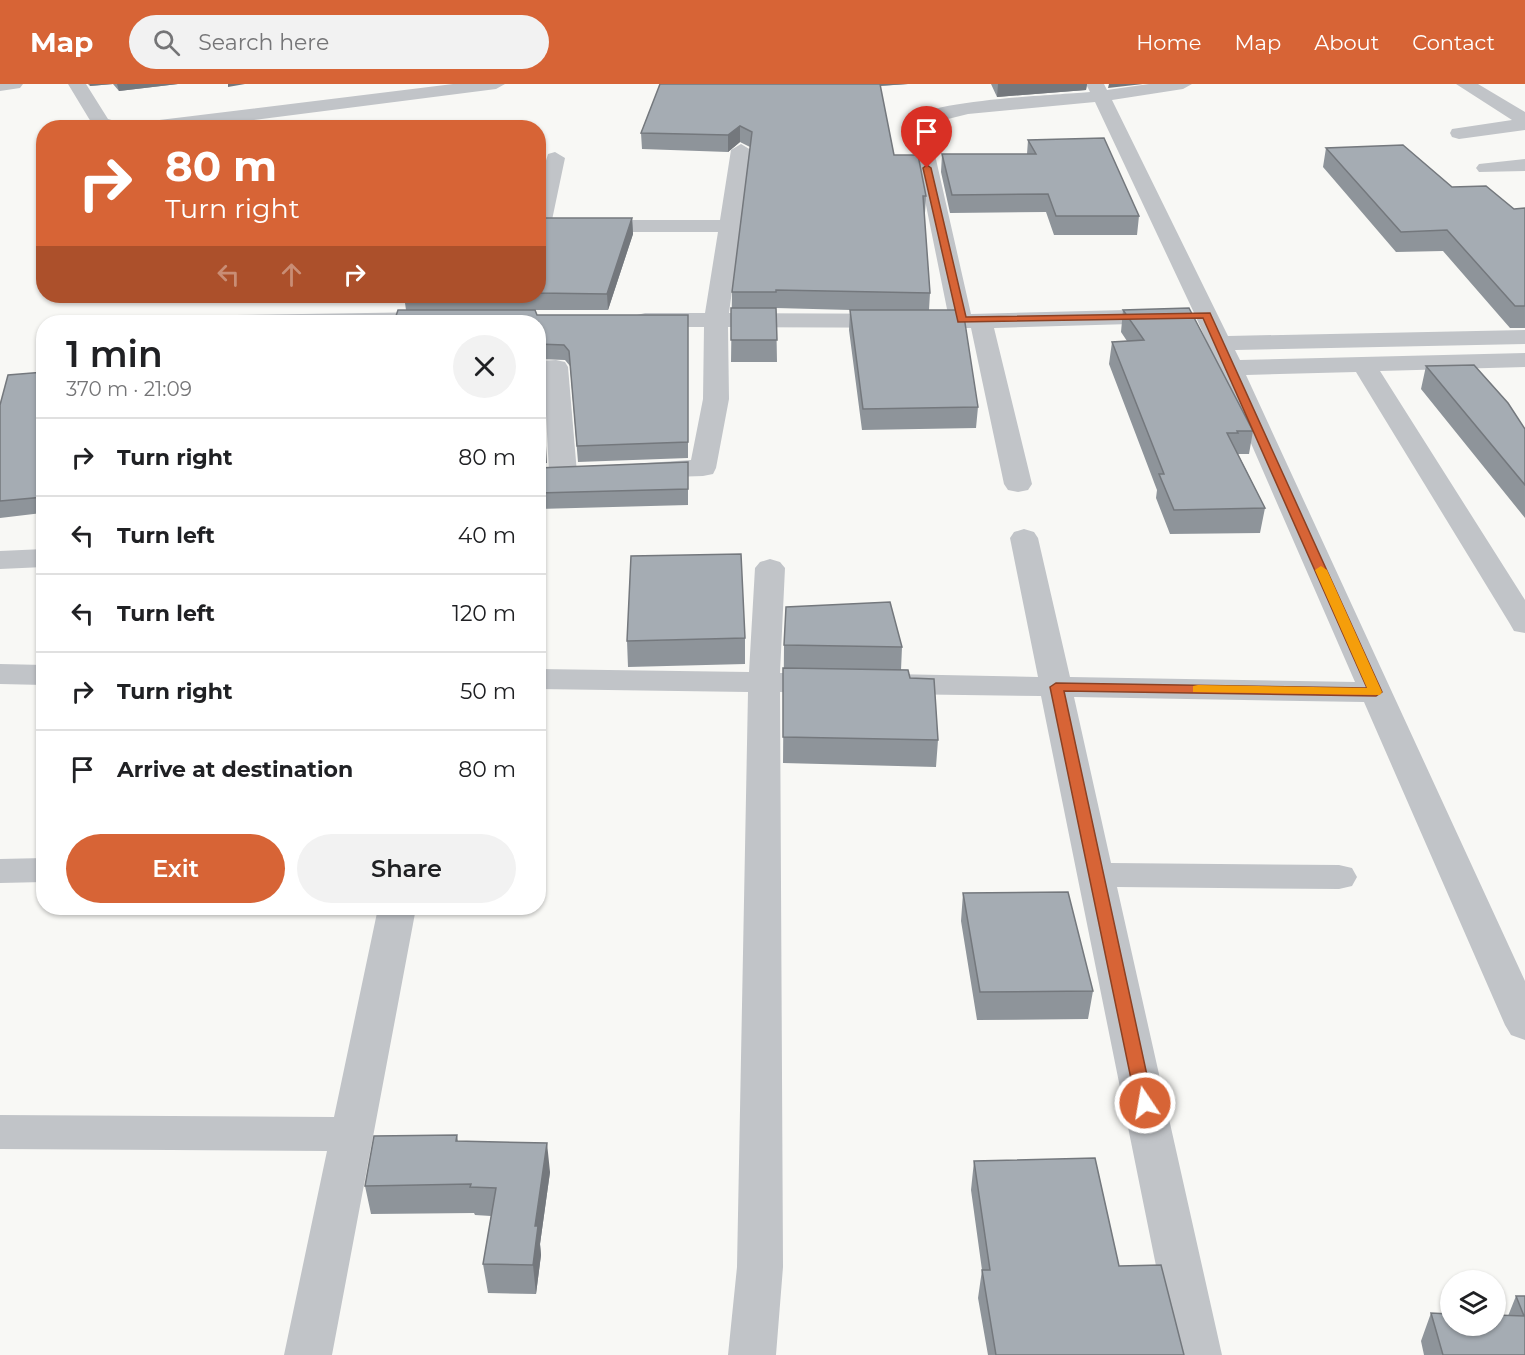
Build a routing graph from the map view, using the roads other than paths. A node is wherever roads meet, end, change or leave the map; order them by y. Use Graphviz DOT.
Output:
graph roads {
  1 [pos="14,84"];
  2 [pos="77,84"];
  3 [pos="496,84"];
  4 [pos="1183,84"];
  5 [pos="1465,84"];
  6 [pos="0,86"];
  7 [pos="1098,91"];
  8 [pos="99,120"];
  9 [pos="207,120"];
  10 [pos="1525,122"];
  11 [pos="1459,133"];
  12 [pos="741,150"];
  13 [pos="555,158"];
  14 [pos="1525,165"];
  15 [pos="1486,168"];
  16 [pos="546,196"];
  17 [pos="546,226"];
  18 [pos="728,226"];
  19 [pos="1207,315"];
  20 [pos="623,320"];
  21 [pos="716,320"];
  22 [pos="971,320"];
  23 [pos="1525,337"];
  24 [pos="1225,356"];
  25 [pos="1363,364"];
  26 [pos="1521,365"];
  27 [pos="546,368"];
  28 [pos="549,420"];
  29 [pos="622,471"];
  30 [pos="563,473"];
  31 [pos="1018,484"];
  32 [pos="1024,538"];
  33 [pos="36,558"];
  34 [pos="0,560"];
  35 [pos="770,568"];
  36 [pos="1525,624"];
  37 [pos="0,674"];
  38 [pos="36,675"];
  39 [pos="546,679"];
  40 [pos="764,681"];
  41 [pos="1056,687"];
  42 [pos="1376,692"];
  43 [pos="36,870"];
  44 [pos="0,871"];
  45 [pos="1096,874"];
  46 [pos="1339,877"];
  47 [pos="396,915"];
  48 [pos="1525,1025"];
  49 [pos="0,1132"];
  50 [pos="354,1134"];
  51 [pos="308,1355"];
  52 [pos="752,1355"];
  53 [pos="1198,1355"];
  1 -- 6 [label="street"];
  2 -- 8 [label="street"];
  3 -- 9 [label="street"];
  4 -- 7 [label="street"];
  5 -- 10 [label="street"];
  7 -- 19 [label="street"];
  7 -- 22 [label="street"];
  10 -- 11 [label="street"];
  12 -- 18 [label="street"];
  13 -- 16 [label="street"];
  14 -- 15 [label="street"];
  17 -- 18 [label="street"];
  18 -- 21 [label="street"];
  19 -- 22 [label="street"];
  19 -- 24 [label="street"];
  20 -- 21 [label="street"];
  21 -- 22 [label="street"];
  21 -- 29 [label="street"];
  22 -- 31 [label="street"];
  23 -- 24 [label="street"];
  24 -- 25 [label="street"];
  24 -- 42 [label="street"];
  25 -- 26 [label="street"];
  25 -- 36 [label="street"];
  27 -- 28 [label="street"];
  28 -- 30 [label="street"];
  32 -- 41 [label="street"];
  33 -- 34 [label="street"];
  35 -- 40 [label="street"];
  37 -- 38 [label="street"];
  39 -- 40 [label="street"];
  40 -- 41 [label="street"];
  40 -- 52 [label="street"];
  41 -- 42 [label="street"];
  41 -- 45 [label="street"];
  42 -- 48 [label="street"];
  43 -- 44 [label="street"];
  45 -- 46 [label="street"];
  45 -- 53 [label="street"];
  47 -- 50 [label="street"];
  49 -- 50 [label="street"];
  50 -- 51 [label="street"];
}
